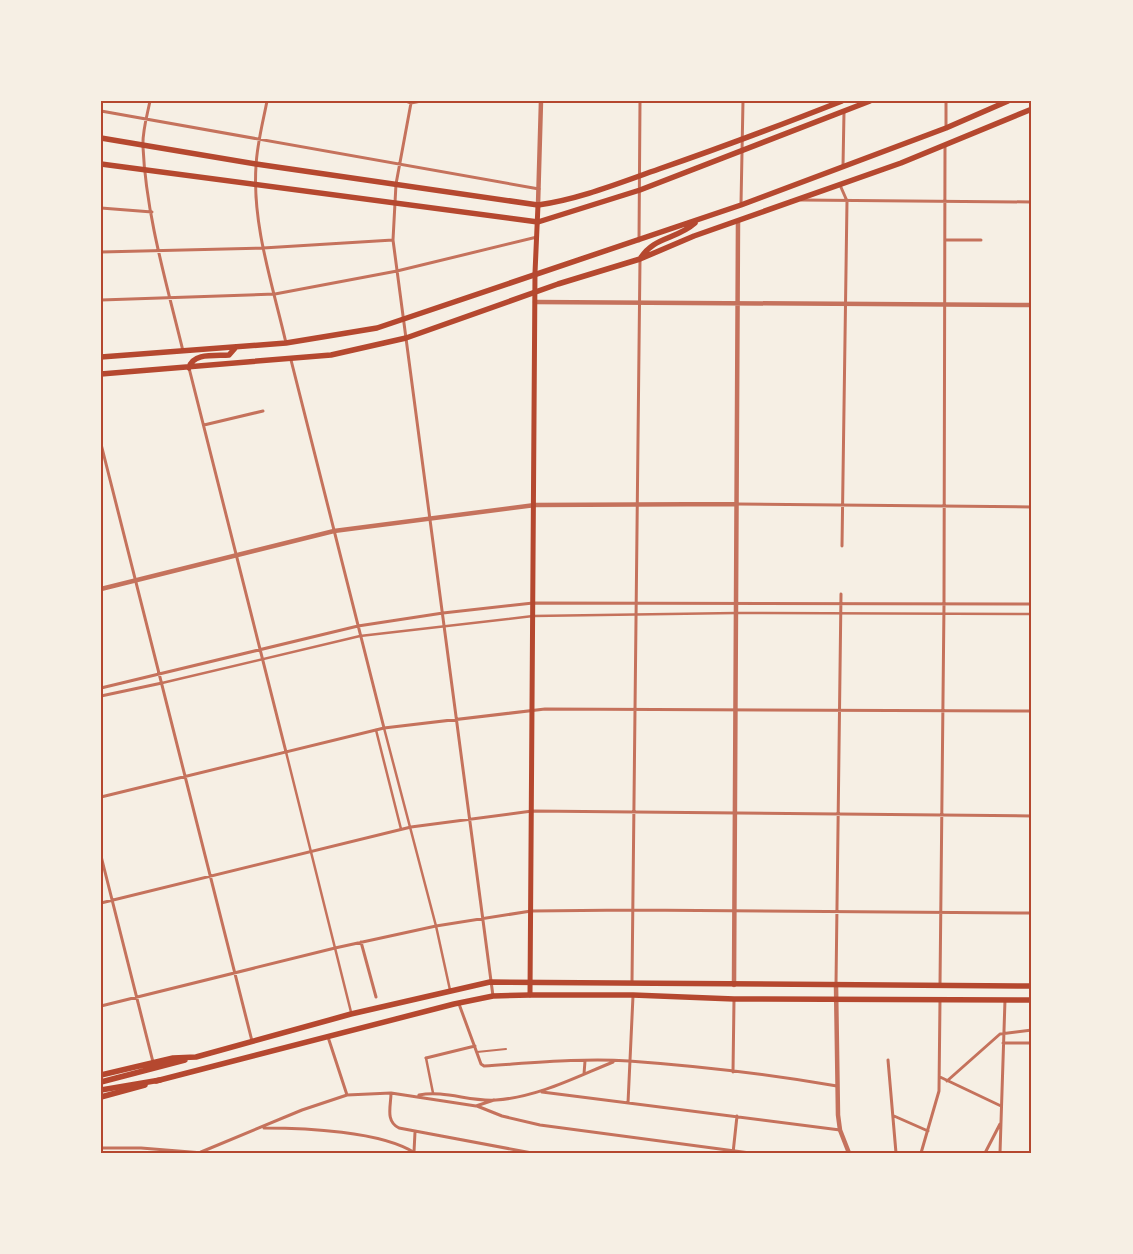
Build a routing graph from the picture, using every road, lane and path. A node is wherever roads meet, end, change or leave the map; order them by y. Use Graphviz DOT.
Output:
graph roads {
  1 [pos="150,101"];
  2 [pos="267,101"];
  3 [pos="406,101"];
  4 [pos="421,101"];
  5 [pos="541,101"];
  6 [pos="640,101"];
  7 [pos="743,101"];
  8 [pos="842,101"];
  9 [pos="870,101"];
  10 [pos="946,101"];
  11 [pos="1008,101"];
  12 [pos="411,103"];
  13 [pos="1032,109"];
  14 [pos="101,111"];
  15 [pos="844,112"];
  16 [pos="146,119"];
  17 [pos="946,128"];
  18 [pos="101,138"];
  19 [pos="260,139"];
  20 [pos="742,140"];
  21 [pos="143,145"];
  22 [pos="946,145"];
  23 [pos="741,152"];
  24 [pos="101,164"];
  25 [pos="256,164"];
  26 [pos="400,165"];
  27 [pos="843,166"];
  28 [pos="146,170"];
  29 [pos="640,176"];
  30 [pos="396,184"];
  31 [pos="256,185"];
  32 [pos="840,185"];
  33 [pos="540,189"];
  34 [pos="640,190"];
  35 [pos="798,200"];
  36 [pos="847,201"];
  37 [pos="946,202"];
  38 [pos="1032,202"];
  39 [pos="394,204"];
  40 [pos="538,205"];
  41 [pos="741,205"];
  42 [pos="101,208"];
  43 [pos="152,212"];
  44 [pos="699,220"];
  45 [pos="538,222"];
  46 [pos="738,222"];
  47 [pos="538,236"];
  48 [pos="393,240"];
  49 [pos="639,240"];
  50 [pos="946,240"];
  51 [pos="981,240"];
  52 [pos="263,248"];
  53 [pos="159,251"];
  54 [pos="101,252"];
  55 [pos="640,259"];
  56 [pos="397,271"];
  57 [pos="535,273"];
  58 [pos="535,292"];
  59 [pos="274,294"];
  60 [pos="170,297"];
  61 [pos="101,300"];
  62 [pos="535,302"];
  63 [pos="640,302"];
  64 [pos="738,302"];
  65 [pos="845,303"];
  66 [pos="945,304"];
  67 [pos="1032,305"];
  68 [pos="403,321"];
  69 [pos="406,338"];
  70 [pos="286,343"];
  71 [pos="236,347"];
  72 [pos="183,351"];
  73 [pos="101,357"];
  74 [pos="291,360"];
  75 [pos="189,368"];
  76 [pos="101,374"];
  77 [pos="263,411"];
  78 [pos="204,425"];
  79 [pos="101,444"];
  80 [pos="102,450"];
  81 [pos="637,504"];
  82 [pos="737,504"];
  83 [pos="535,505"];
  84 [pos="842,505"];
  85 [pos="943,506"];
  86 [pos="1032,507"];
  87 [pos="431,518"];
  88 [pos="334,530"];
  89 [pos="842,546"];
  90 [pos="236,554"];
  91 [pos="136,581"];
  92 [pos="101,589"];
  93 [pos="841,594"];
  94 [pos="636,602"];
  95 [pos="534,603"];
  96 [pos="736,604"];
  97 [pos="841,604"];
  98 [pos="944,604"];
  99 [pos="1032,604"];
  100 [pos="443,613"];
  101 [pos="736,613"];
  102 [pos="636,614"];
  103 [pos="841,614"];
  104 [pos="944,614"];
  105 [pos="1032,614"];
  106 [pos="533,616"];
  107 [pos="445,625"];
  108 [pos="358,626"];
  109 [pos="360,636"];
  110 [pos="260,649"];
  111 [pos="262,658"];
  112 [pos="160,674"];
  113 [pos="162,683"];
  114 [pos="101,688"];
  115 [pos="101,696"];
  116 [pos="736,710"];
  117 [pos="840,710"];
  118 [pos="533,711"];
  119 [pos="635,711"];
  120 [pos="943,711"];
  121 [pos="1032,712"];
  122 [pos="456,719"];
  123 [pos="384,728"];
  124 [pos="376,730"];
  125 [pos="286,752"];
  126 [pos="186,777"];
  127 [pos="101,797"];
  128 [pos="532,811"];
  129 [pos="634,812"];
  130 [pos="735,813"];
  131 [pos="838,813"];
  132 [pos="942,814"];
  133 [pos="1032,816"];
  134 [pos="468,818"];
  135 [pos="411,827"];
  136 [pos="401,829"];
  137 [pos="310,850"];
  138 [pos="101,856"];
  139 [pos="210,875"];
  140 [pos="112,900"];
  141 [pos="101,903"];
  142 [pos="632,910"];
  143 [pos="531,911"];
  144 [pos="735,911"];
  145 [pos="838,912"];
  146 [pos="941,913"];
  147 [pos="1032,914"];
  148 [pos="482,918"];
  149 [pos="436,926"];
  150 [pos="362,942"];
  151 [pos="335,948"];
  152 [pos="235,973"];
  153 [pos="490,982"];
  154 [pos="530,982"];
  155 [pos="632,982"];
  156 [pos="734,985"];
  157 [pos="836,985"];
  158 [pos="940,985"];
  159 [pos="1032,986"];
  160 [pos="450,990"];
  161 [pos="530,995"];
  162 [pos="633,995"];
  163 [pos="493,996"];
  164 [pos="137,997"];
  165 [pos="376,997"];
  166 [pos="734,999"];
  167 [pos="836,1000"];
  168 [pos="940,1000"];
  169 [pos="1005,1000"];
  170 [pos="1032,1000"];
  171 [pos="459,1003"];
  172 [pos="101,1006"];
  173 [pos="351,1014"];
  174 [pos="1032,1030"];
  175 [pos="1004,1034"];
  176 [pos="328,1037"];
  177 [pos="252,1041"];
  178 [pos="1003,1043"];
  179 [pos="1032,1044"];
  180 [pos="475,1046"];
  181 [pos="506,1049"];
  182 [pos="477,1052"];
  183 [pos="196,1057"];
  184 [pos="426,1058"];
  185 [pos="888,1060"];
  186 [pos="585,1061"];
  187 [pos="615,1061"];
  188 [pos="628,1061"];
  189 [pos="153,1062"];
  190 [pos="733,1072"];
  191 [pos="584,1074"];
  192 [pos="101,1075"];
  193 [pos="940,1077"];
  194 [pos="160,1080"];
  195 [pos="947,1081"];
  196 [pos="101,1082"];
  197 [pos="837,1086"];
  198 [pos="101,1090"];
  199 [pos="542,1092"];
  200 [pos="391,1093"];
  201 [pos="434,1093"];
  202 [pos="347,1095"];
  203 [pos="416,1096"];
  204 [pos="101,1097"];
  205 [pos="494,1100"];
  206 [pos="628,1103"];
  207 [pos="476,1106"];
  208 [pos="1001,1106"];
  209 [pos="737,1116"];
  210 [pos="894,1116"];
  211 [pos="1001,1122"];
  212 [pos="261,1128"];
  213 [pos="840,1130"];
  214 [pos="928,1131"];
  215 [pos="415,1132"];
  216 [pos="101,1148"];
  217 [pos="733,1151"];
  218 [pos="414,1152"];
  219 [pos="202,1153"];
  220 [pos="532,1153"];
  221 [pos="750,1153"];
  222 [pos="849,1153"];
  223 [pos="896,1153"];
  224 [pos="921,1153"];
  225 [pos="986,1153"];
  226 [pos="1000,1153"];
  1 -- 16 [label="street"];
  2 -- 19 [label="street"];
  3 -- 12 [label="street"];
  4 -- 12 [label="street"];
  5 -- 33 [label="street"];
  6 -- 29 [label="street"];
  7 -- 20 [label="street"];
  8 -- 20 [label="main road"];
  9 -- 15 [label="main road"];
  10 -- 17 [label="street"];
  11 -- 17 [label="main road"];
  12 -- 26 [label="street"];
  13 -- 22 [label="main road"];
  14 -- 16 [label="street"];
  15 -- 23 [label="main road"];
  15 -- 27 [label="street"];
  16 -- 19 [label="street"];
  16 -- 21 [label="street"];
  17 -- 27 [label="main road"];
  18 -- 21 [label="main road"];
  19 -- 25 [label="street"];
  19 -- 26 [label="street"];
  20 -- 23 [label="street"];
  20 -- 29 [label="main road"];
  21 -- 25 [label="main road"];
  21 -- 28 [label="street"];
  22 -- 32 [label="main road"];
  22 -- 37 [label="street"];
  23 -- 34 [label="main road"];
  23 -- 41 [label="street"];
  24 -- 28 [label="main road"];
  25 -- 30 [label="main road"];
  25 -- 31 [label="street"];
  26 -- 30 [label="street"];
  26 -- 33 [label="street"];
  27 -- 41 [label="main road"];
  28 -- 31 [label="main road"];
  28 -- 43 [label="street"];
  29 -- 34 [label="street"];
  29 -- 40 [label="main road"];
  30 -- 39 [label="street"];
  30 -- 40 [label="main road"];
  31 -- 39 [label="main road"];
  31 -- 52 [label="street"];
  32 -- 35 [label="main road"];
  32 -- 36 [label="street"];
  33 -- 40 [label="street"];
  34 -- 45 [label="main road"];
  34 -- 49 [label="street"];
  35 -- 36 [label="street"];
  35 -- 46 [label="main road"];
  36 -- 37 [label="street"];
  36 -- 65 [label="street"];
  37 -- 38 [label="street"];
  37 -- 50 [label="street"];
  39 -- 45 [label="main road"];
  39 -- 48 [label="street"];
  40 -- 45 [label="main road"];
  41 -- 44 [label="main road"];
  42 -- 43 [label="street"];
  43 -- 53 [label="street"];
  44 -- 49 [label="main road"];
  44 -- 55 [label="main road"];
  45 -- 47 [label="main road"];
  46 -- 55 [label="main road"];
  46 -- 64 [label="street"];
  47 -- 56 [label="street"];
  47 -- 57 [label="main road"];
  48 -- 52 [label="street"];
  48 -- 56 [label="street"];
  49 -- 57 [label="main road"];
  50 -- 51 [label="street"];
  50 -- 66 [label="street"];
  52 -- 53 [label="street"];
  52 -- 59 [label="street"];
  53 -- 54 [label="street"];
  53 -- 60 [label="street"];
  55 -- 58 [label="main road"];
  55 -- 63 [label="street"];
  56 -- 59 [label="street"];
  56 -- 68 [label="street"];
  57 -- 58 [label="main road"];
  57 -- 68 [label="main road"];
  58 -- 62 [label="main road"];
  58 -- 69 [label="main road"];
  59 -- 60 [label="street"];
  59 -- 70 [label="street"];
  60 -- 61 [label="street"];
  60 -- 72 [label="street"];
  62 -- 63 [label="street"];
  62 -- 83 [label="main road"];
  63 -- 64 [label="street"];
  63 -- 81 [label="street"];
  64 -- 65 [label="street"];
  64 -- 82 [label="street"];
  65 -- 66 [label="street"];
  65 -- 84 [label="street"];
  66 -- 67 [label="street"];
  66 -- 85 [label="street"];
  68 -- 69 [label="street"];
  68 -- 70 [label="main road"];
  69 -- 74 [label="main road"];
  69 -- 87 [label="street"];
  70 -- 71 [label="main road"];
  71 -- 72 [label="main road"];
  71 -- 75 [label="main road"];
  72 -- 73 [label="main road"];
  74 -- 75 [label="main road"];
  74 -- 88 [label="street"];
  75 -- 76 [label="main road"];
  75 -- 78 [label="street"];
  77 -- 78 [label="street"];
  78 -- 90 [label="street"];
  79 -- 80 [label="street"];
  80 -- 91 [label="street"];
  81 -- 82 [label="street"];
  81 -- 83 [label="street"];
  81 -- 94 [label="street"];
  82 -- 84 [label="street"];
  82 -- 96 [label="street"];
  83 -- 87 [label="street"];
  83 -- 95 [label="main road"];
  84 -- 85 [label="street"];
  84 -- 89 [label="street"];
  85 -- 86 [label="street"];
  85 -- 98 [label="street"];
  87 -- 88 [label="street"];
  87 -- 100 [label="street"];
  88 -- 90 [label="street"];
  88 -- 108 [label="street"];
  90 -- 91 [label="street"];
  90 -- 110 [label="street"];
  91 -- 92 [label="street"];
  91 -- 112 [label="street"];
  93 -- 97 [label="street"];
  94 -- 95 [label="street"];
  94 -- 96 [label="street"];
  94 -- 102 [label="street"];
  95 -- 100 [label="street"];
  95 -- 106 [label="main road"];
  96 -- 97 [label="street"];
  96 -- 101 [label="street"];
  97 -- 98 [label="street"];
  97 -- 103 [label="street"];
  98 -- 99 [label="street"];
  98 -- 104 [label="street"];
  100 -- 107 [label="street"];
  100 -- 108 [label="street"];
  101 -- 102 [label="street"];
  101 -- 103 [label="street"];
  101 -- 116 [label="street"];
  102 -- 106 [label="street"];
  102 -- 119 [label="street"];
  103 -- 104 [label="street"];
  103 -- 117 [label="street"];
  104 -- 105 [label="street"];
  104 -- 120 [label="street"];
  106 -- 107 [label="street"];
  106 -- 118 [label="main road"];
  107 -- 109 [label="street"];
  107 -- 122 [label="street"];
  108 -- 109 [label="street"];
  108 -- 110 [label="street"];
  109 -- 111 [label="street"];
  109 -- 123 [label="street"];
  110 -- 111 [label="street"];
  110 -- 112 [label="street"];
  111 -- 113 [label="street"];
  111 -- 125 [label="street"];
  112 -- 113 [label="street"];
  112 -- 114 [label="street"];
  113 -- 115 [label="street"];
  113 -- 126 [label="street"];
  116 -- 117 [label="street"];
  116 -- 119 [label="street"];
  116 -- 130 [label="street"];
  117 -- 120 [label="street"];
  117 -- 131 [label="street"];
  118 -- 119 [label="street"];
  118 -- 122 [label="street"];
  118 -- 128 [label="main road"];
  119 -- 129 [label="street"];
  120 -- 121 [label="street"];
  120 -- 132 [label="street"];
  122 -- 123 [label="street"];
  122 -- 134 [label="street"];
  123 -- 124 [label="street"];
  123 -- 135 [label="street"];
  124 -- 125 [label="street"];
  124 -- 136 [label="street"];
  125 -- 126 [label="street"];
  125 -- 137 [label="street"];
  126 -- 127 [label="street"];
  126 -- 139 [label="street"];
  128 -- 129 [label="street"];
  128 -- 134 [label="street"];
  128 -- 143 [label="main road"];
  129 -- 130 [label="street"];
  129 -- 142 [label="street"];
  130 -- 131 [label="street"];
  130 -- 144 [label="street"];
  131 -- 132 [label="street"];
  131 -- 145 [label="street"];
  132 -- 133 [label="street"];
  132 -- 146 [label="street"];
  134 -- 135 [label="street"];
  134 -- 148 [label="street"];
  135 -- 136 [label="street"];
  135 -- 149 [label="street"];
  136 -- 137 [label="street"];
  137 -- 139 [label="street"];
  137 -- 151 [label="street"];
  138 -- 140 [label="street"];
  139 -- 140 [label="street"];
  139 -- 152 [label="street"];
  140 -- 141 [label="street"];
  140 -- 164 [label="street"];
  142 -- 143 [label="street"];
  142 -- 144 [label="street"];
  142 -- 155 [label="street"];
  143 -- 148 [label="street"];
  143 -- 154 [label="main road"];
  144 -- 145 [label="street"];
  144 -- 156 [label="street"];
  145 -- 146 [label="street"];
  145 -- 157 [label="street"];
  146 -- 147 [label="street"];
  146 -- 158 [label="street"];
  148 -- 149 [label="street"];
  148 -- 153 [label="street"];
  149 -- 150 [label="street"];
  149 -- 160 [label="street"];
  150 -- 151 [label="street"];
  150 -- 165 [label="street"];
  151 -- 152 [label="street"];
  151 -- 173 [label="street"];
  152 -- 164 [label="street"];
  152 -- 177 [label="street"];
  153 -- 154 [label="main road"];
  153 -- 160 [label="main road"];
  153 -- 163 [label="street"];
  154 -- 155 [label="main road"];
  154 -- 161 [label="main road"];
  155 -- 156 [label="main road"];
  156 -- 157 [label="main road"];
  157 -- 158 [label="main road"];
  157 -- 167 [label="street"];
  158 -- 159 [label="main road"];
  160 -- 173 [label="main road"];
  161 -- 162 [label="main road"];
  161 -- 163 [label="main road"];
  162 -- 166 [label="main road"];
  162 -- 188 [label="street"];
  163 -- 171 [label="main road"];
  164 -- 172 [label="street"];
  164 -- 189 [label="street"];
  166 -- 167 [label="main road"];
  166 -- 190 [label="street"];
  167 -- 168 [label="main road"];
  167 -- 197 [label="street"];
  168 -- 169 [label="main road"];
  168 -- 193 [label="street"];
  169 -- 170 [label="main road"];
  169 -- 175 [label="street"];
  171 -- 176 [label="main road"];
  171 -- 180 [label="street"];
  173 -- 177 [label="main road"];
  174 -- 175 [label="street"];
  175 -- 178 [label="street"];
  175 -- 195 [label="street"];
  176 -- 194 [label="main road"];
  176 -- 202 [label="street"];
  177 -- 183 [label="main road"];
  178 -- 179 [label="street"];
  178 -- 208 [label="street"];
  180 -- 182 [label="street"];
  180 -- 184 [label="street"];
  181 -- 182 [label="lane"];
  182 -- 186 [label="street"];
  183 -- 189 [label="main road"];
  183 -- 196 [label="main road"];
  184 -- 201 [label="street"];
  185 -- 210 [label="street"];
  186 -- 187 [label="street"];
  186 -- 191 [label="street"];
  187 -- 188 [label="street"];
  187 -- 191 [label="street"];
  188 -- 190 [label="street"];
  188 -- 206 [label="street"];
  189 -- 192 [label="main road"];
  190 -- 197 [label="street"];
  191 -- 199 [label="street"];
  193 -- 195 [label="street"];
  193 -- 214 [label="street"];
  194 -- 198 [label="main road"];
  194 -- 204 [label="main road"];
  195 -- 208 [label="street"];
  197 -- 213 [label="street"];
  199 -- 205 [label="street"];
  199 -- 206 [label="street"];
  200 -- 202 [label="street"];
  200 -- 203 [label="street"];
  200 -- 215 [label="street"];
  201 -- 203 [label="street"];
  201 -- 205 [label="street"];
  202 -- 212 [label="street"];
  203 -- 207 [label="street"];
  205 -- 207 [label="street"];
  206 -- 209 [label="street"];
  207 -- 217 [label="street"];
  208 -- 211 [label="street"];
  209 -- 213 [label="street"];
  209 -- 217 [label="street"];
  210 -- 214 [label="street"];
  210 -- 223 [label="street"];
  211 -- 225 [label="street"];
  211 -- 226 [label="street"];
  212 -- 218 [label="street"];
  212 -- 219 [label="street"];
  213 -- 222 [label="street"];
  214 -- 224 [label="street"];
  215 -- 218 [label="street"];
  215 -- 220 [label="street"];
  216 -- 219 [label="street"];
  217 -- 221 [label="street"];
}
